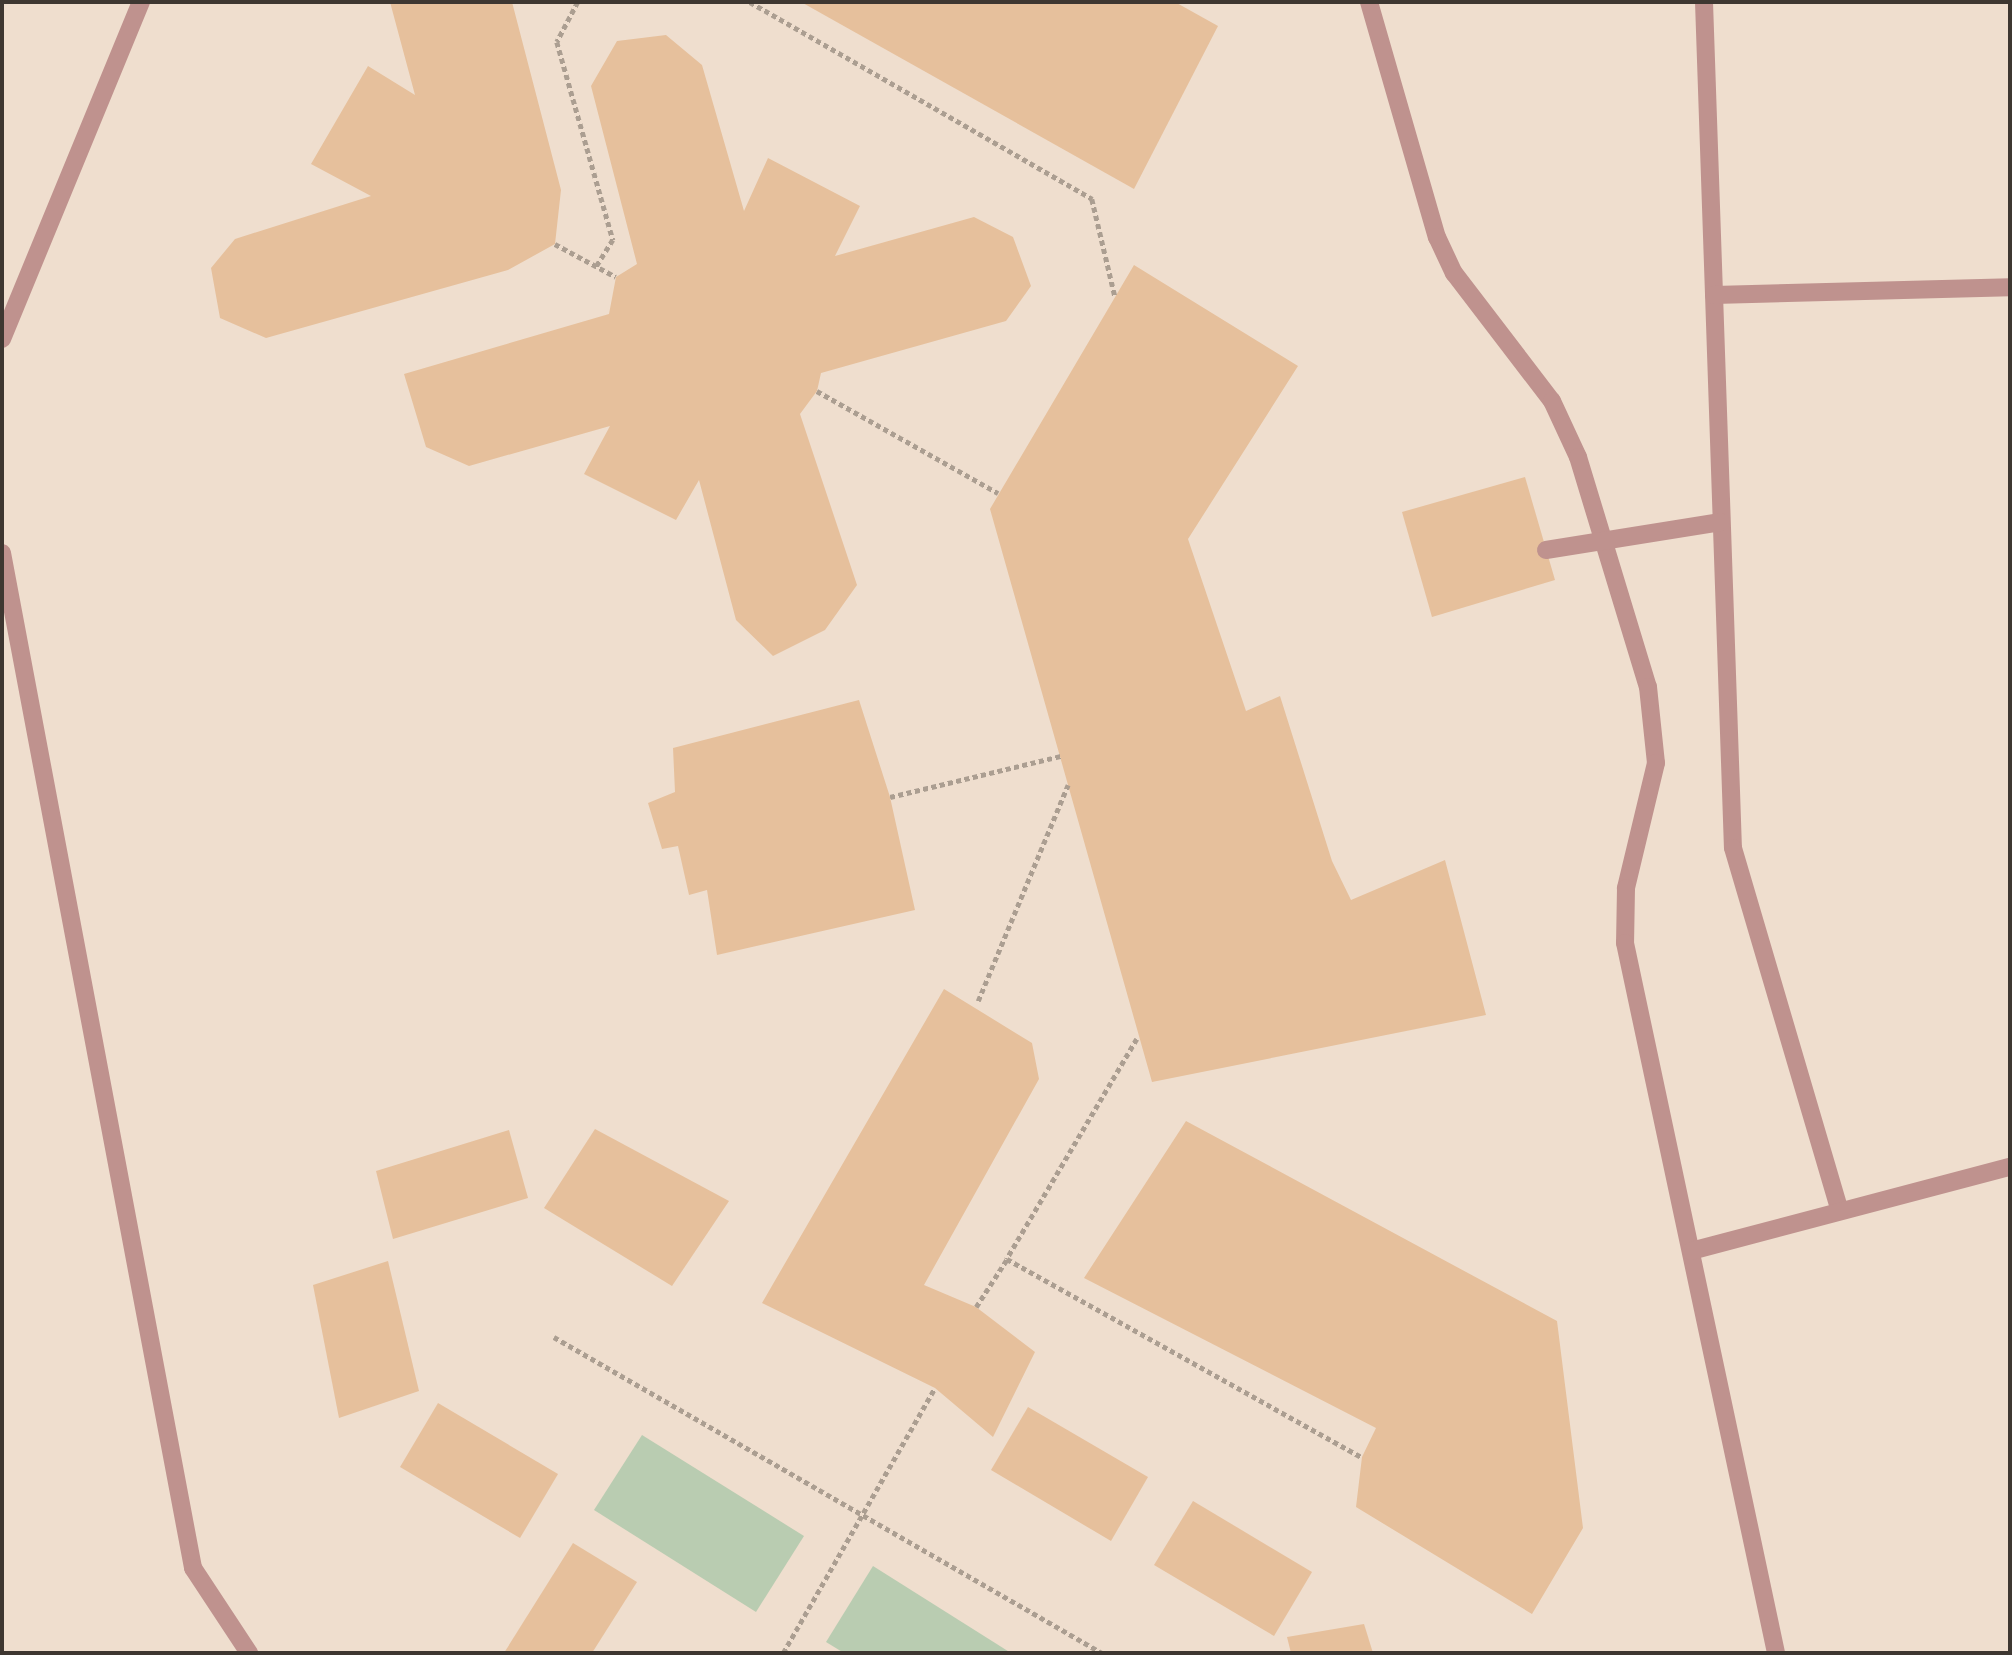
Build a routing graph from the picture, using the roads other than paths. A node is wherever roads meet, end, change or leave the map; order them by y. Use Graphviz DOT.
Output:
graph roads {
  1 [pos="141,2"];
  2 [pos="1369,2"];
  3 [pos="1704,2"];
  4 [pos="2010,287"];
  5 [pos="1714,295"];
  6 [pos="2,339"];
  7 [pos="1721,522"];
  8 [pos="1604,542"];
  9 [pos="1546,550"];
  10 [pos="2,553"];
  11 [pos="2010,1167"];
  12 [pos="1839,1209"];
  13 [pos="1691,1251"];
  14 [pos="249,1653"];
  15 [pos="1776,1653"];
  1 -- 6 [label="lane"];
  2 -- 8 [label="lane"];
  3 -- 5 [label="lane"];
  4 -- 5 [label="lane"];
  5 -- 7 [label="lane"];
  7 -- 8 [label="lane"];
  7 -- 12 [label="lane"];
  8 -- 9 [label="lane"];
  8 -- 13 [label="lane"];
  10 -- 14 [label="lane"];
  11 -- 12 [label="lane"];
  12 -- 13 [label="lane"];
  13 -- 15 [label="lane"];
}
